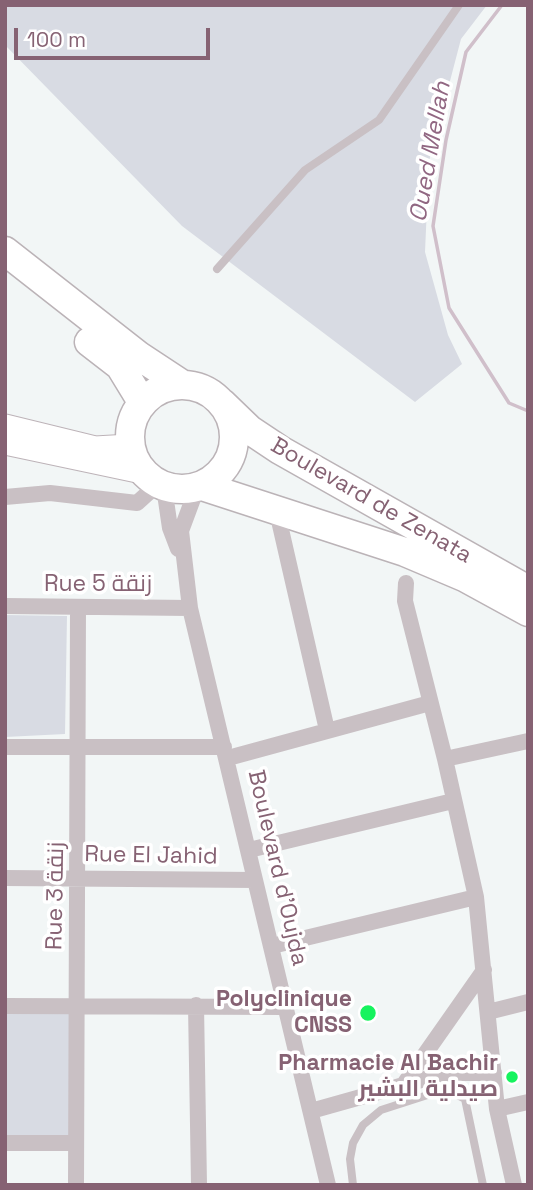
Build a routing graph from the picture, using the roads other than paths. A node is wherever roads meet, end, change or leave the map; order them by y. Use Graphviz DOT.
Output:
graph roads {
  1 [pos="459,5"];
  2 [pos="5,251"];
  3 [pos="217,269"];
  4 [pos="5,275"];
  5 [pos="183,384"];
  6 [pos="142,402"];
  7 [pos="222,403"];
  8 [pos="5,426"];
  9 [pos="5,443"];
  10 [pos="130,446"];
  11 [pos="155,481"];
  12 [pos="199,487"];
  13 [pos="5,497"];
  14 [pos="277,512"];
  15 [pos="183,561"];
  16 [pos="406,583"];
  17 [pos="528,590"];
  18 [pos="5,606"];
  19 [pos="78,608"];
  20 [pos="190,608"];
  21 [pos="528,612"];
  22 [pos="430,703"];
  23 [pos="327,730"];
  24 [pos="528,741"];
  25 [pos="5,747"];
  26 [pos="79,747"];
  27 [pos="226,752"];
  28 [pos="445,759"];
  29 [pos="453,801"];
  30 [pos="250,850"];
  31 [pos="5,877"];
  32 [pos="79,878"];
  33 [pos="255,880"];
  34 [pos="476,897"];
  35 [pos="272,946"];
  36 [pos="484,970"];
  37 [pos="528,1002"];
  38 [pos="196,1005"];
  39 [pos="5,1006"];
  40 [pos="77,1007"];
  41 [pos="286,1007"];
  42 [pos="488,1012"];
  43 [pos="494,1073"];
  44 [pos="404,1084"];
  45 [pos="528,1102"];
  46 [pos="497,1109"];
  47 [pos="311,1111"];
  48 [pos="5,1143"];
  49 [pos="75,1143"];
  50 [pos="76,1185"];
  51 [pos="199,1185"];
  52 [pos="328,1185"];
  53 [pos="353,1185"];
  54 [pos="483,1185"];
  55 [pos="514,1185"];
  1 -- 3 [label="lane"];
  2 -- 5 [label="highway"];
  4 -- 6 [label="highway"];
  5 -- 6 [label="highway"];
  5 -- 7 [label="highway"];
  6 -- 10 [label="highway"];
  7 -- 12 [label="highway"];
  7 -- 17 [label="highway, Boulevard de Zenata"];
  8 -- 10 [label="main road"];
  9 -- 11 [label="main road"];
  10 -- 11 [label="highway"];
  11 -- 12 [label="highway"];
  11 -- 13 [label="street"];
  11 -- 15 [label="street, Boulevard d'Oujda"];
  12 -- 14 [label="highway, Boulevard de Zenata"];
  12 -- 15 [label="street, Boulevard d'Oujda"];
  14 -- 21 [label="highway, Boulevard de Zenata"];
  14 -- 23 [label="street"];
  15 -- 20 [label="street, Boulevard d'Oujda"];
  16 -- 22 [label="street"];
  18 -- 19 [label="street, Rue 5 زنقة"];
  19 -- 20 [label="street, Rue 5 زنقة"];
  19 -- 26 [label="street, Rue 3 زنقة"];
  20 -- 27 [label="street, Boulevard d'Oujda"];
  22 -- 23 [label="street"];
  22 -- 28 [label="street"];
  23 -- 27 [label="street"];
  24 -- 28 [label="street"];
  25 -- 26 [label="street"];
  26 -- 27 [label="street"];
  26 -- 32 [label="street, Rue 3 زنقة"];
  27 -- 30 [label="street, Boulevard d'Oujda"];
  28 -- 29 [label="street"];
  29 -- 30 [label="street"];
  29 -- 34 [label="street"];
  30 -- 33 [label="street, Boulevard d'Oujda"];
  31 -- 32 [label="street, Rue El Jahid"];
  32 -- 33 [label="street, Rue El Jahid"];
  32 -- 40 [label="street, Rue 3 زنقة"];
  33 -- 35 [label="street, Boulevard d'Oujda"];
  34 -- 35 [label="street"];
  34 -- 36 [label="street"];
  35 -- 41 [label="street, Boulevard d'Oujda"];
  36 -- 42 [label="street"];
  36 -- 44 [label="street"];
  37 -- 42 [label="street"];
  38 -- 40 [label="street"];
  38 -- 41 [label="street"];
  38 -- 51 [label="street"];
  39 -- 40 [label="street"];
  40 -- 49 [label="street, Rue 3 زنقة"];
  41 -- 47 [label="street, Boulevard d'Oujda"];
  42 -- 43 [label="street"];
  43 -- 44 [label="street"];
  43 -- 46 [label="street"];
  44 -- 47 [label="street"];
  45 -- 46 [label="street"];
  46 -- 55 [label="street"];
  47 -- 52 [label="street, Boulevard d'Oujda"];
  48 -- 49 [label="street"];
  49 -- 50 [label="street, Rue 3 زنقة"];
  53 -- 54 [label="lane"];
}
